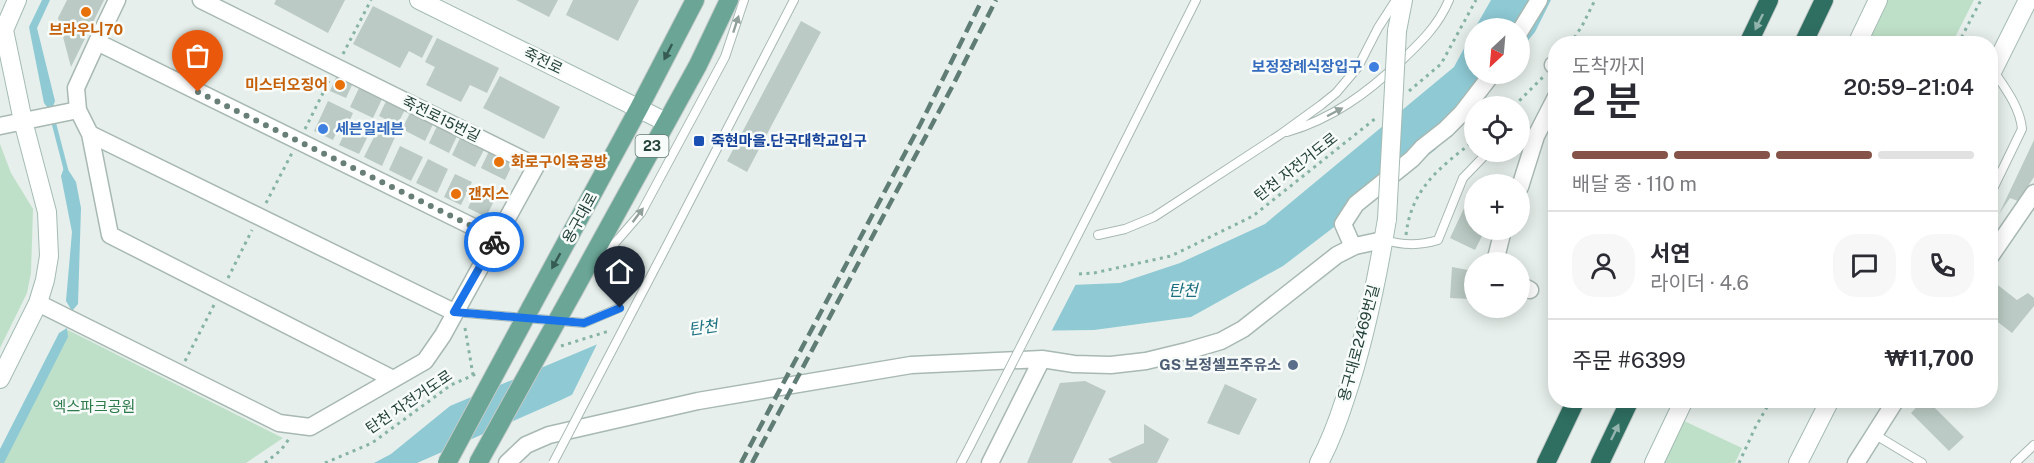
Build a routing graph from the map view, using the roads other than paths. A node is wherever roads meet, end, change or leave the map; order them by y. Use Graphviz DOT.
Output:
graph roads {
  1 [pos="17,0"];
  2 [pos="117,0"];
  3 [pos="201,0"];
  4 [pos="419,0"];
  5 [pos="695,0"];
  6 [pos="729,0"];
  7 [pos="744,0"];
  8 [pos="794,0"];
  9 [pos="1196,0"];
  10 [pos="1396,0"];
  11 [pos="1403,0"];
  12 [pos="1449,0"];
  13 [pos="1539,0"];
  14 [pos="1769,0"];
  15 [pos="1824,0"];
  16 [pos="1878,0"];
  17 [pos="2028,0"];
  18 [pos="1528,18"];
  19 [pos="1752,36"];
  20 [pos="1807,36"];
  21 [pos="1861,36"];
  22 [pos="97,42"];
  23 [pos="1998,61"];
  24 [pos="1998,81"];
  25 [pos="1484,84"];
  26 [pos="639,108"];
  27 [pos="75,111"];
  28 [pos="1548,113"];
  29 [pos="23,121"];
  30 [pos="666,122"];
  31 [pos="0,126"];
  32 [pos="90,134"];
  33 [pos="1281,134"];
  34 [pos="1478,162"];
  35 [pos="1524,174"];
  36 [pos="1998,178"];
  37 [pos="2034,193"];
  38 [pos="1098,235"];
  39 [pos="496,238"];
  40 [pos="1383,240"];
  41 [pos="1998,245"];
  42 [pos="1353,247"];
  43 [pos="573,292"];
  44 [pos="38,303"];
  45 [pos="620,308"];
  46 [pos="454,312"];
  47 [pos="1042,358"];
  48 [pos="0,379"];
  49 [pos="393,379"];
  50 [pos="1572,408"];
  51 [pos="1626,408"];
  52 [pos="1680,408"];
  53 [pos="1826,408"];
  54 [pos="1891,408"];
  55 [pos="1874,434"];
  56 [pos="2034,445"];
  57 [pos="447,463"];
  58 [pos="478,463"];
  59 [pos="507,463"];
  60 [pos="554,463"];
  61 [pos="961,463"];
  62 [pos="990,463"];
  63 [pos="1319,463"];
  64 [pos="1546,463"];
  65 [pos="1600,463"];
  66 [pos="1654,463"];
  67 [pos="1798,463"];
  68 [pos="1856,463"];
  69 [pos="1922,463"];
  70 [pos="2015,463"];
  1 -- 29 [label="street"];
  2 -- 22 [label="street"];
  3 -- 39 [label="street, 죽전로15번길"];
  4 -- 26 [label="street, 죽전로"];
  5 -- 26 [label="main road, 용구대로 / 23, one-way"];
  6 -- 30 [label="main road, 용구대로 / 23"];
  43 -- 7 [label="lane, one-way"];
  8 -- 60 [label="lane, bridge"];
  9 -- 61 [label="lane, bridge"];
  10 -- 33 [label="lane"];
  11 -- 40 [label="street, 용구대로2469번길, bridge"];
  33 -- 12 [label="lane, one-way"];
  13 -- 18 [label="street"];
  14 -- 19 [label="highway, one-way"];
  15 -- 20 [label="highway"];
  16 -- 21 [label="street"];
  17 -- 23 [label="street"];
  22 -- 27 [label="street"];
  22 -- 39 [label="street"];
  24 -- 36 [label="lane"];
  25 -- 42 [label="street"];
  26 -- 30 [label="street, 죽전로"];
  26 -- 57 [label="main road, 용구대로 / 23, one-way, bridge"];
  27 -- 29 [label="street"];
  27 -- 32 [label="street"];
  28 -- 35 [label="street"];
  29 -- 31 [label="street"];
  29 -- 44 [label="street"];
  30 -- 43 [label="main road, 용구대로 / 23"];
  32 -- 46 [label="street"];
  32 -- 49 [label="street"];
  33 -- 38 [label="lane"];
  34 -- 40 [label="lane"];
  37 -- 41 [label="street"];
  39 -- 46 [label="street, 죽전로15번길"];
  40 -- 42 [label="street"];
  40 -- 63 [label="street, 용구대로2469번길"];
  42 -- 47 [label="street"];
  43 -- 58 [label="main road, 23, bridge"];
  44 -- 48 [label="street"];
  44 -- 49 [label="street, 죽전로15번길"];
  45 -- 46 [label="lane"];
  46 -- 49 [label="street, 죽전로15번길"];
  47 -- 59 [label="street"];
  47 -- 62 [label="street"];
  50 -- 64 [label="highway"];
  65 -- 51 [label="highway, one-way"];
  52 -- 66 [label="street"];
  53 -- 67 [label="street"];
  54 -- 55 [label="street"];
  55 -- 68 [label="street"];
  55 -- 69 [label="lane"];
  56 -- 70 [label="lane"];
}
